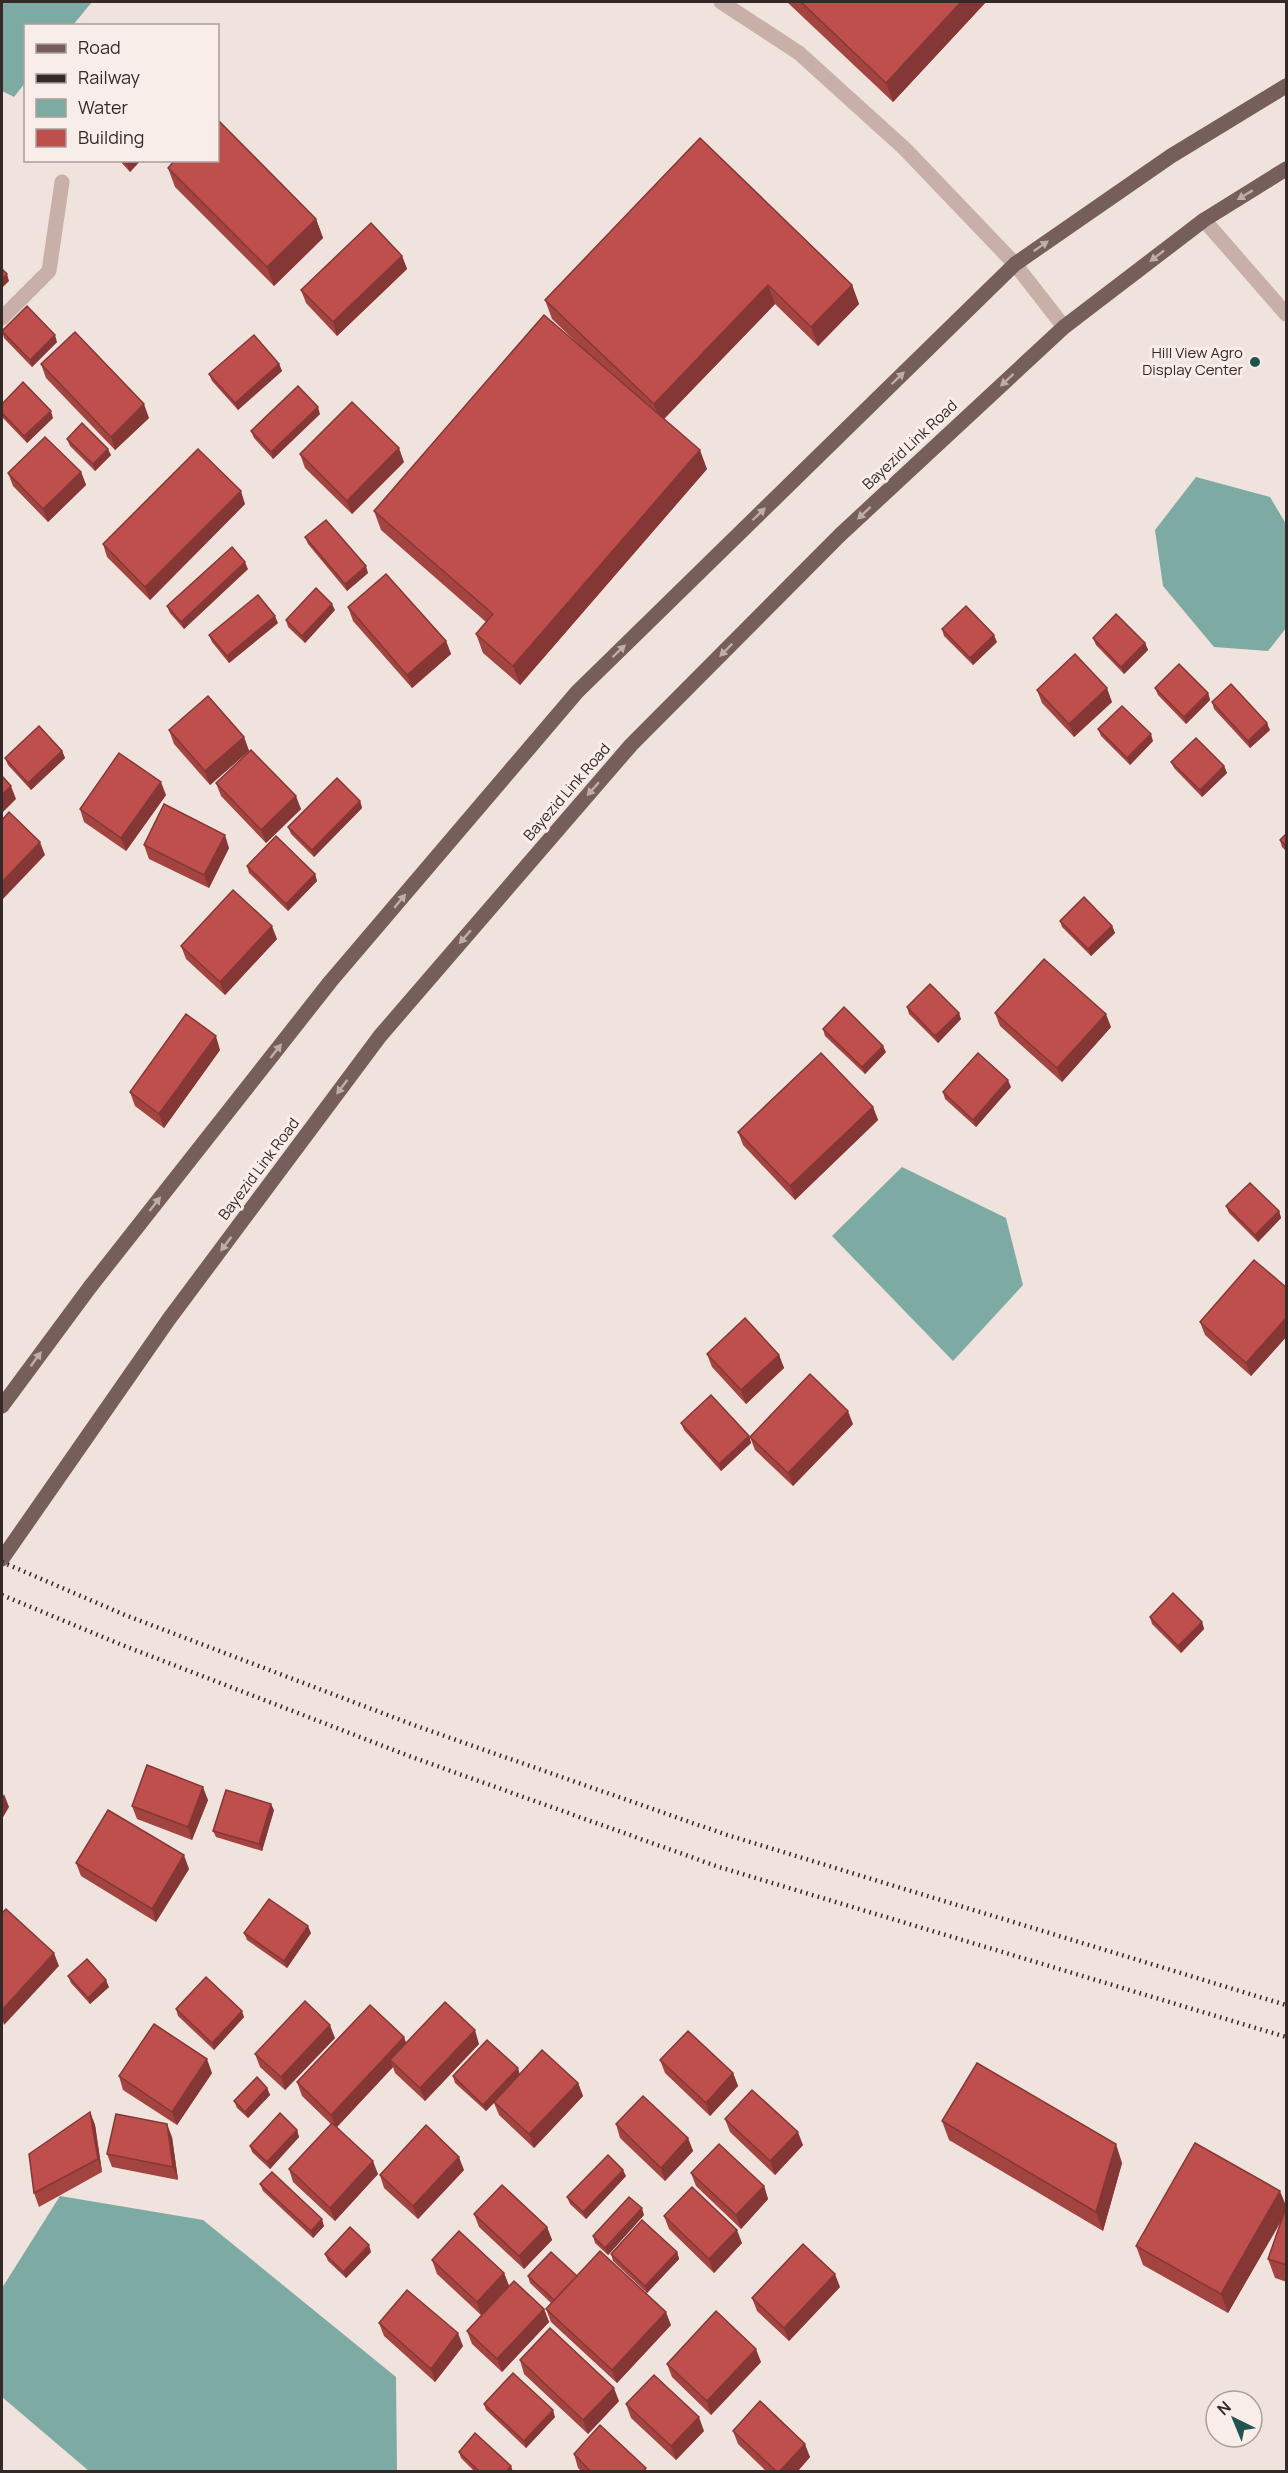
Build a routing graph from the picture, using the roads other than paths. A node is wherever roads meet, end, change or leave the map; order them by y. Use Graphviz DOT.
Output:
graph roads {
  1 [pos="721,2"];
  2 [pos="1287,86"];
  3 [pos="1287,169"];
  4 [pos="62,182"];
  5 [pos="1204,220"];
  6 [pos="1015,264"];
  7 [pos="1287,314"];
  8 [pos="2,318"];
  9 [pos="1064,327"];
  10 [pos="2,1406"];
  11 [pos="2,1559"];
  1 -- 6 [label="street"];
  6 -- 2 [label="main road, one-way"];
  3 -- 5 [label="main road, Bayezid Link Road, one-way"];
  4 -- 8 [label="street"];
  5 -- 7 [label="street"];
  5 -- 9 [label="main road, Bayezid Link Road, one-way"];
  6 -- 9 [label="street"];
  10 -- 6 [label="main road, one-way"];
  9 -- 11 [label="main road, Bayezid Link Road, one-way"];
}
